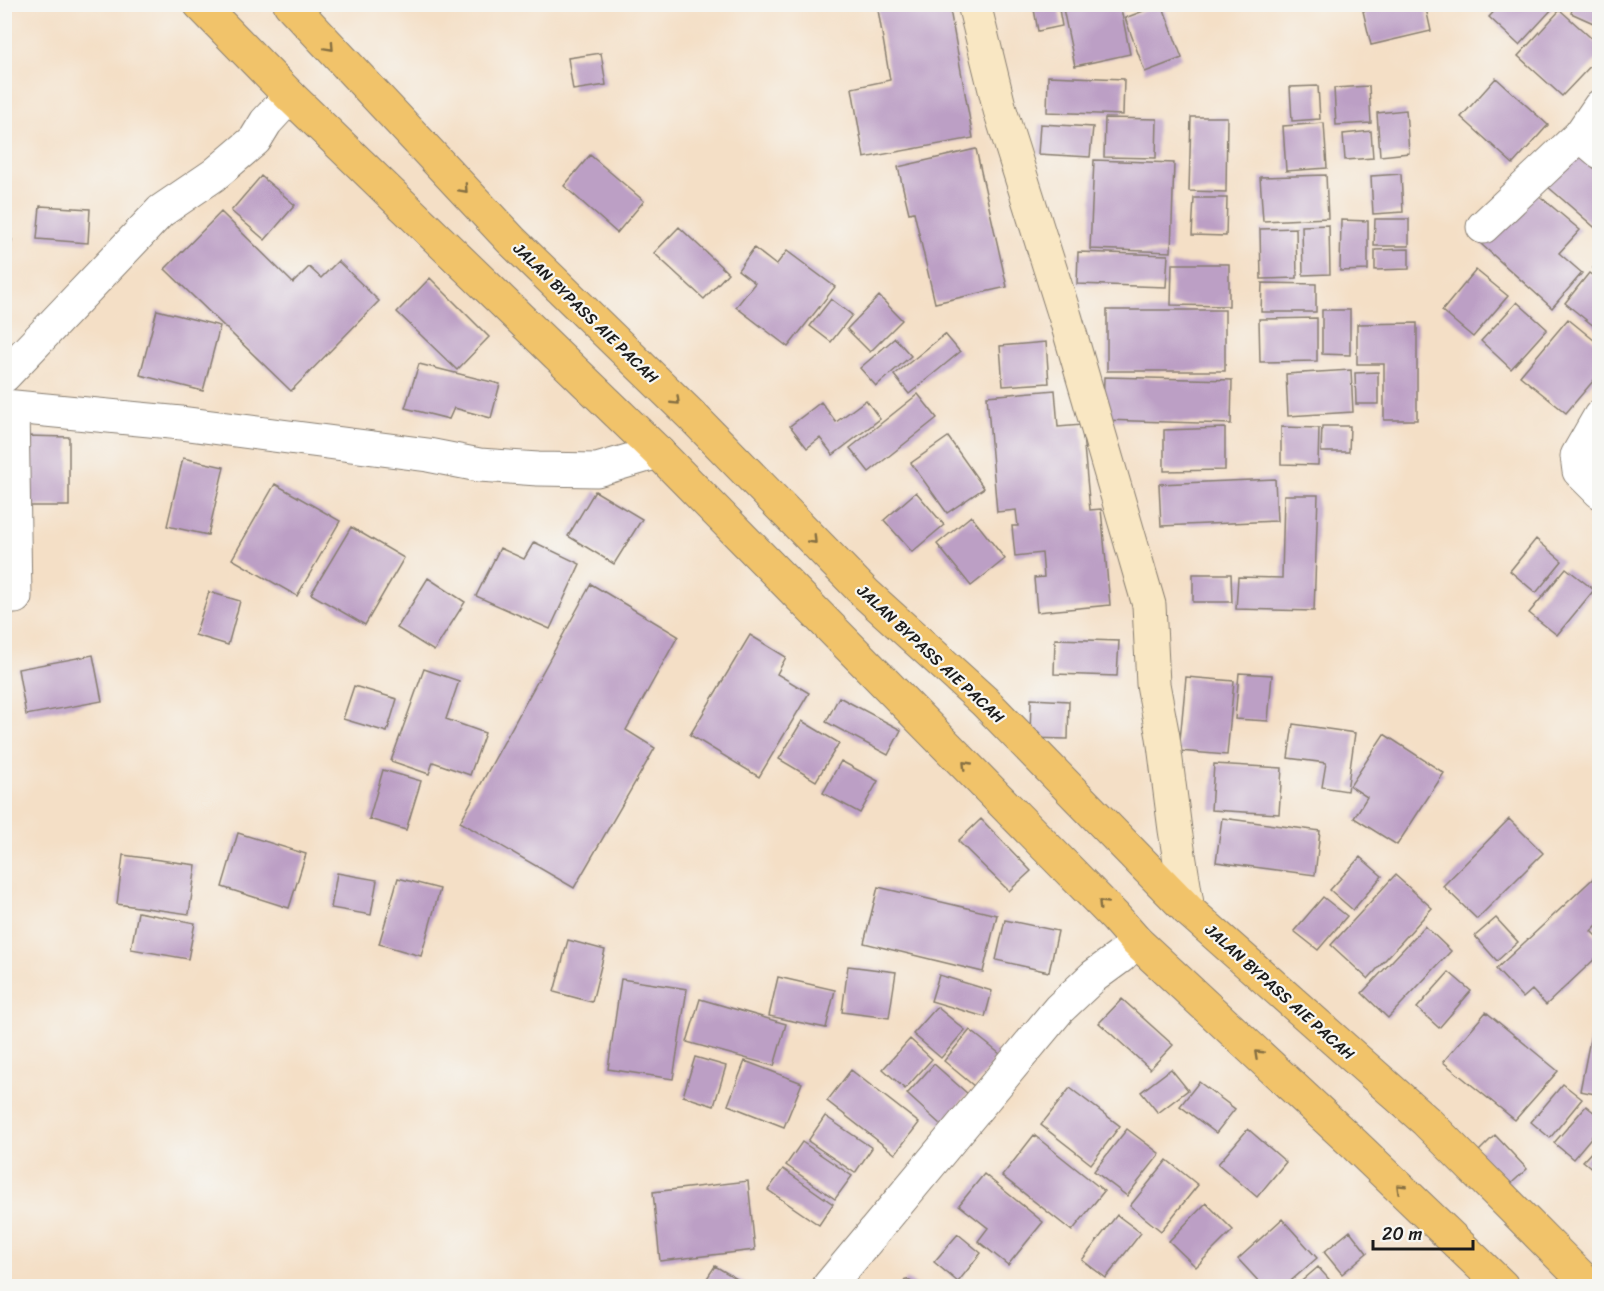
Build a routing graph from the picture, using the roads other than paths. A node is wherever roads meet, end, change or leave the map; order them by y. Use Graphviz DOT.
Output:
graph roads {
  1 [pos="200,4"];
  2 [pos="290,4"];
  3 [pos="975,4"];
  4 [pos="290,96"];
  5 [pos="1599,106"];
  6 [pos="1590,143"];
  7 [pos="1483,227"];
  8 [pos="7,396"];
  9 [pos="1599,416"];
  10 [pos="658,452"];
  11 [pos="1599,492"];
  12 [pos="15,597"];
  13 [pos="1188,910"];
  14 [pos="1136,941"];
  15 [pos="830,1287"];
  16 [pos="1502,1287"];
  17 [pos="1590,1287"];
  1 -- 4 [label="highway"];
  2 -- 13 [label="highway, JALAN BYPASS AIE PACAH, one-way"];
  3 -- 13 [label="street"];
  4 -- 8 [label="street"];
  4 -- 10 [label="highway"];
  5 -- 6 [label="street"];
  6 -- 7 [label="street"];
  8 -- 10 [label="street"];
  8 -- 12 [label="street"];
  9 -- 11 [label="street"];
  14 -- 10 [label="highway, one-way"];
  13 -- 17 [label="highway, JALAN BYPASS AIE PACAH"];
  14 -- 15 [label="street"];
  16 -- 14 [label="highway, one-way"];
}
